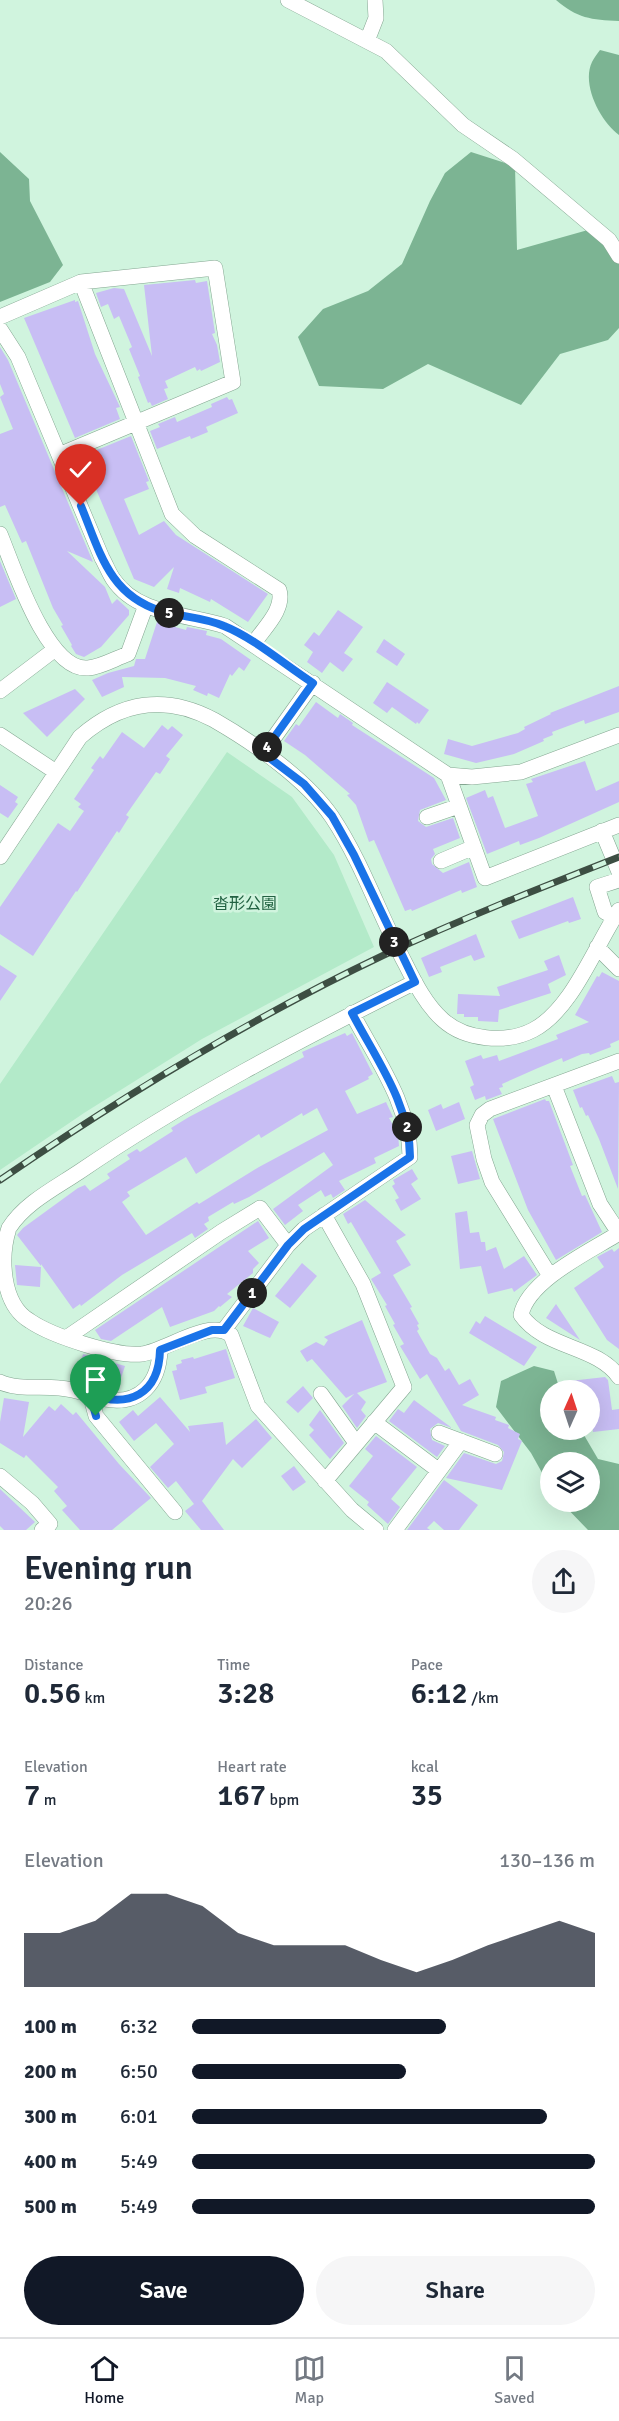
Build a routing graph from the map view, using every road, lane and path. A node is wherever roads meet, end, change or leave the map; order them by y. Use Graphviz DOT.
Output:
graph roads {
  1 [pos="288,0"];
  2 [pos="375,0"];
  3 [pos="367,41"];
  4 [pos="619,256"];
  5 [pos="81,282"];
  6 [pos="0,317"];
  7 [pos="0,329"];
  8 [pos="136,422"];
  9 [pos="59,455"];
  10 [pos="0,534"];
  11 [pos="146,605"];
  12 [pos="254,643"];
  13 [pos="54,650"];
  14 [pos="313,683"];
  15 [pos="0,691"];
  16 [pos="0,735"];
  17 [pos="619,735"];
  18 [pos="263,753"];
  19 [pos="56,772"];
  20 [pos="448,775"];
  21 [pos="459,806"];
  22 [pos="427,817"];
  23 [pos="619,825"];
  24 [pos="602,831"];
  25 [pos="474,847"];
  26 [pos="0,857"];
  27 [pos="441,861"];
  28 [pos="619,872"];
  29 [pos="619,880"];
  30 [pos="617,913"];
  31 [pos="597,947"];
  32 [pos="619,969"];
  33 [pos="415,982"];
  34 [pos="352,1013"];
  35 [pos="619,1061"];
  36 [pos="555,1086"];
  37 [pos="324,1215"];
  38 [pos="619,1233"];
  39 [pos="288,1245"];
  40 [pos="550,1276"];
  41 [pos="224,1330"];
  42 [pos="66,1338"];
  43 [pos="160,1350"];
  44 [pos="619,1377"];
  45 [pos="0,1382"];
  46 [pos="90,1394"];
  47 [pos="321,1394"];
  48 [pos="374,1422"];
  49 [pos="439,1433"];
  50 [pos="461,1441"];
  51 [pos="356,1443"];
  52 [pos="495,1454"];
  53 [pos="438,1470"];
  54 [pos="0,1476"];
  55 [pos="325,1481"];
  56 [pos="175,1512"];
  57 [pos="49,1528"];
  58 [pos="376,1530"];
  59 [pos="395,1530"];
  1 -- 3 [label="street"];
  2 -- 3 [label="street"];
  3 -- 4 [label="street"];
  5 -- 6 [label="street"];
  5 -- 8 [label="street"];
  5 -- 8 [label="street"];
  7 -- 9 [label="street"];
  8 -- 9 [label="street"];
  8 -- 12 [label="street"];
  9 -- 11 [label="street"];
  10 -- 13 [label="street"];
  11 -- 12 [label="street"];
  11 -- 13 [label="street"];
  12 -- 14 [label="street"];
  13 -- 15 [label="street"];
  14 -- 18 [label="street"];
  14 -- 20 [label="street"];
  16 -- 19 [label="street"];
  17 -- 20 [label="street"];
  18 -- 19 [label="street"];
  18 -- 33 [label="street"];
  19 -- 26 [label="street"];
  20 -- 21 [label="street"];
  21 -- 22 [label="street"];
  21 -- 25 [label="street"];
  23 -- 24 [label="street"];
  24 -- 25 [label="street"];
  24 -- 28 [label="street"];
  25 -- 27 [label="street"];
  29 -- 30 [label="street"];
  30 -- 31 [label="street"];
  31 -- 32 [label="street"];
  31 -- 33 [label="street"];
  33 -- 34 [label="street"];
  34 -- 37 [label="street"];
  34 -- 42 [label="street"];
  35 -- 36 [label="street"];
  36 -- 38 [label="street"];
  36 -- 40 [label="street"];
  37 -- 39 [label="street"];
  37 -- 48 [label="street"];
  38 -- 40 [label="street"];
  39 -- 41 [label="street"];
  39 -- 42 [label="street"];
  40 -- 44 [label="street"];
  41 -- 43 [label="street"];
  41 -- 55 [label="street"];
  42 -- 43 [label="street"];
  43 -- 46 [label="street"];
  45 -- 46 [label="street"];
  46 -- 56 [label="street"];
  47 -- 51 [label="street"];
  48 -- 51 [label="street"];
  48 -- 53 [label="street"];
  49 -- 50 [label="street"];
  50 -- 52 [label="street"];
  50 -- 53 [label="street"];
  51 -- 55 [label="street"];
  53 -- 59 [label="street"];
  54 -- 57 [label="street"];
  55 -- 58 [label="street"];
}
